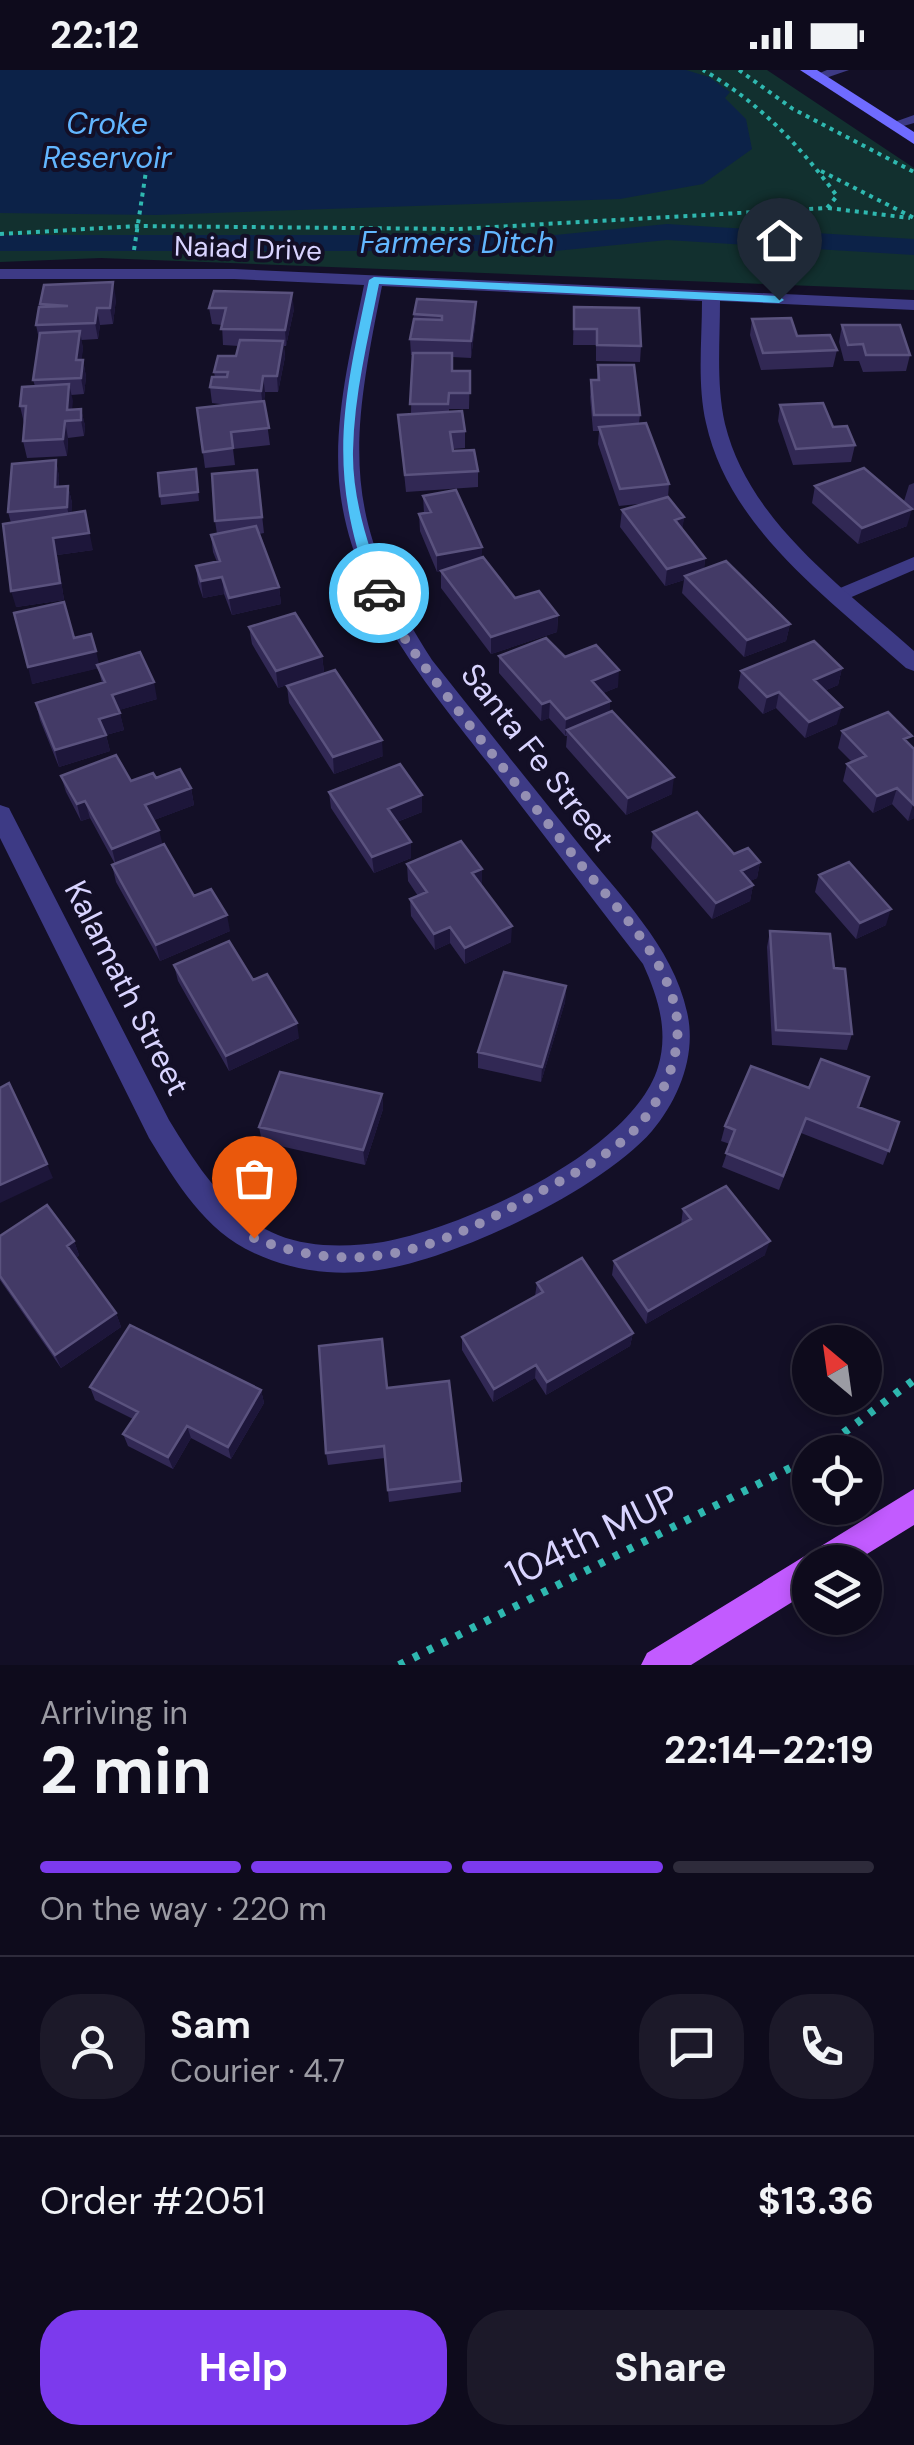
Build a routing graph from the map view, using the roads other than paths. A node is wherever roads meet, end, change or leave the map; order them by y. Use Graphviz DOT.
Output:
graph roads {
  1 [pos="842,70"];
  2 [pos="812,73"];
  3 [pos="914,119"];
  4 [pos="892,125"];
  5 [pos="914,139"];
  6 [pos="1,279"];
  7 [pos="374,280"];
  8 [pos="711,297"];
  9 [pos="914,305"];
  10 [pos="914,563"];
  11 [pos="840,595"];
  12 [pos="914,663"];
  13 [pos="0,814"];
  14 [pos="525,1200"];
  15 [pos="914,1506"];
  16 [pos="851,1545"];
  17 [pos="792,1582"];
  18 [pos="659,1665"];
  1 -- 2 [label="lane"];
  2 -- 4 [label="main road"];
  3 -- 4 [label="lane"];
  4 -- 5 [label="main road"];
  6 -- 7 [label="street, Naiad Drive"];
  7 -- 8 [label="street, Naiad Drive"];
  7 -- 14 [label="street, Santa Fe Street"];
  8 -- 9 [label="street, Naiad Drive"];
  8 -- 11 [label="street"];
  10 -- 11 [label="lane"];
  11 -- 12 [label="street"];
  13 -- 14 [label="street, Kalamath Street"];
  15 -- 16 [label="main road"];
  17 -- 18 [label="main road"];
}
